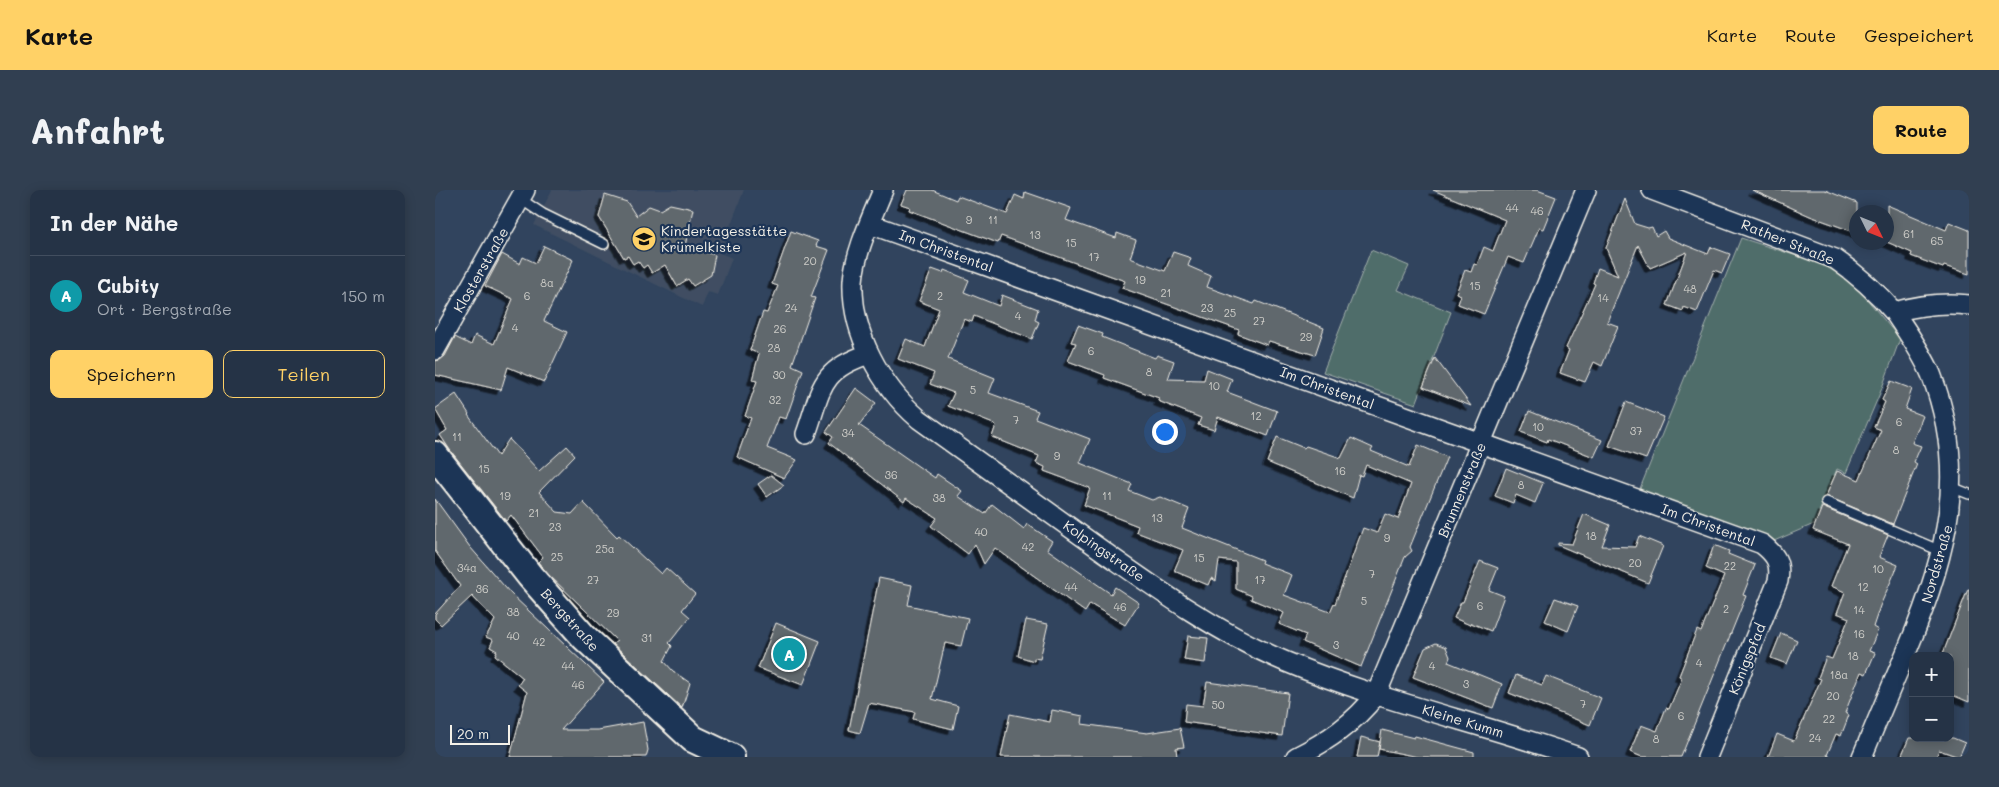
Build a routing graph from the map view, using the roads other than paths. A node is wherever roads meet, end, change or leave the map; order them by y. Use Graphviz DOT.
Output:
graph roads {
  1 [pos="883,190"];
  2 [pos="1586,190"];
  3 [pos="1652,190"];
  4 [pos="522,194"];
  5 [pos="870,224"];
  6 [pos="604,244"];
  7 [pos="1969,305"];
  8 [pos="1894,312"];
  9 [pos="435,350"];
  10 [pos="869,354"];
  11 [pos="806,434"];
  12 [pos="1481,442"];
  13 [pos="435,455"];
  14 [pos="1961,491"];
  15 [pos="1826,502"];
  16 [pos="1943,552"];
  17 [pos="1778,560"];
  18 [pos="1376,695"];
  19 [pos="731,757"];
  20 [pos="1296,757"];
  21 [pos="1578,757"];
  22 [pos="1707,757"];
  23 [pos="1862,757"];
  1 -- 5 [label="street, Kolpingstraße"];
  2 -- 12 [label="street, Brunnenstraße"];
  3 -- 8 [label="street, Rather Straße"];
  4 -- 6 [label="lane"];
  4 -- 9 [label="street, Klosterstraße"];
  5 -- 10 [label="street, Kolpingstraße"];
  5 -- 12 [label="street, Im Christental"];
  7 -- 8 [label="street"];
  8 -- 14 [label="street, Nordstraße"];
  10 -- 11 [label="street"];
  10 -- 18 [label="street, Kolpingstraße"];
  12 -- 17 [label="street, Im Christental"];
  12 -- 18 [label="street, Brunnenstraße"];
  13 -- 19 [label="street, Bergstraße"];
  14 -- 16 [label="street, Nordstraße"];
  15 -- 16 [label="lane"];
  16 -- 23 [label="street, Nordstraße"];
  17 -- 22 [label="street, Königspfad"];
  18 -- 20 [label="street, Brunnenstraße"];
  18 -- 21 [label="street, Kleine Kumm"];
}
